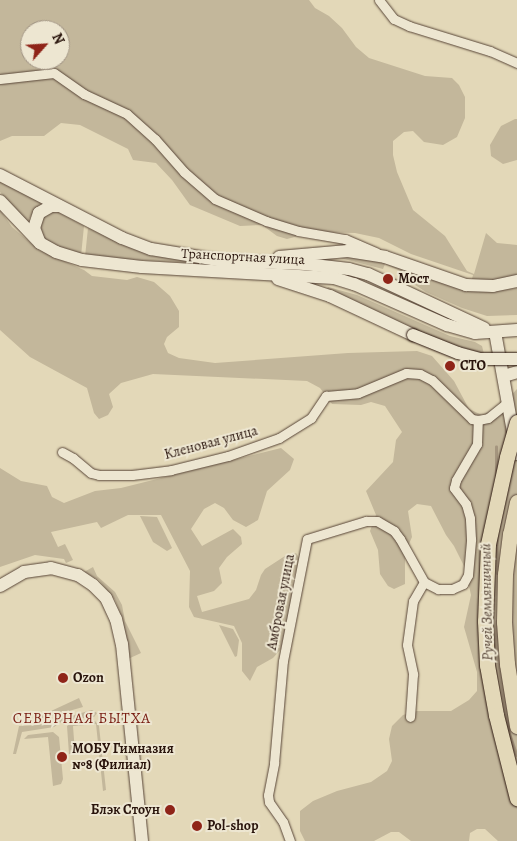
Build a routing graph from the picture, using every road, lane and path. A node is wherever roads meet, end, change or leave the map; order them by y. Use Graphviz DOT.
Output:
graph roads {
  1 [pos="379,0"];
  2 [pos="517,63"];
  3 [pos="0,79"];
  4 [pos="0,175"];
  5 [pos="0,201"];
  6 [pos="59,206"];
  7 [pos="40,243"];
  8 [pos="385,257"];
  9 [pos="252,267"];
  10 [pos="517,281"];
  11 [pos="517,330"];
  12 [pos="495,332"];
  13 [pos="517,359"];
  14 [pos="517,372"];
  15 [pos="504,376"];
  16 [pos="508,402"];
  17 [pos="478,420"];
  18 [pos="517,422"];
  19 [pos="62,452"];
  20 [pos="517,454"];
  21 [pos="517,502"];
  22 [pos="424,582"];
  23 [pos="0,586"];
  24 [pos="410,717"];
  25 [pos="517,726"];
  26 [pos="517,798"];
  27 [pos="142,841"];
  28 [pos="290,841"];
  1 -- 2 [label="street"];
  3 -- 8 [label="street"];
  4 -- 6 [label="main road, Транспортная улица"];
  5 -- 7 [label="main road, Транспортная улица"];
  6 -- 7 [label="main road"];
  6 -- 9 [label="main road, Транспортная улица"];
  7 -- 9 [label="main road, Транспортная улица"];
  8 -- 9 [label="main road"];
  8 -- 10 [label="main road"];
  9 -- 12 [label="main road, Транспортная улица"];
  9 -- 13 [label="main road, bridge"];
  11 -- 12 [label="main road, Транспортная улица"];
  12 -- 15 [label="main road"];
  14 -- 15 [label="main road"];
  15 -- 16 [label="main road"];
  16 -- 17 [label="street"];
  16 -- 20 [label="main road"];
  17 -- 19 [label="street, Кленовая улица"];
  17 -- 22 [label="street"];
  18 -- 26 [label="main road, bridge"];
  21 -- 25 [label="main road"];
  22 -- 24 [label="street"];
  22 -- 28 [label="street, Амбровая улица"];
  23 -- 27 [label="main road"];
}
